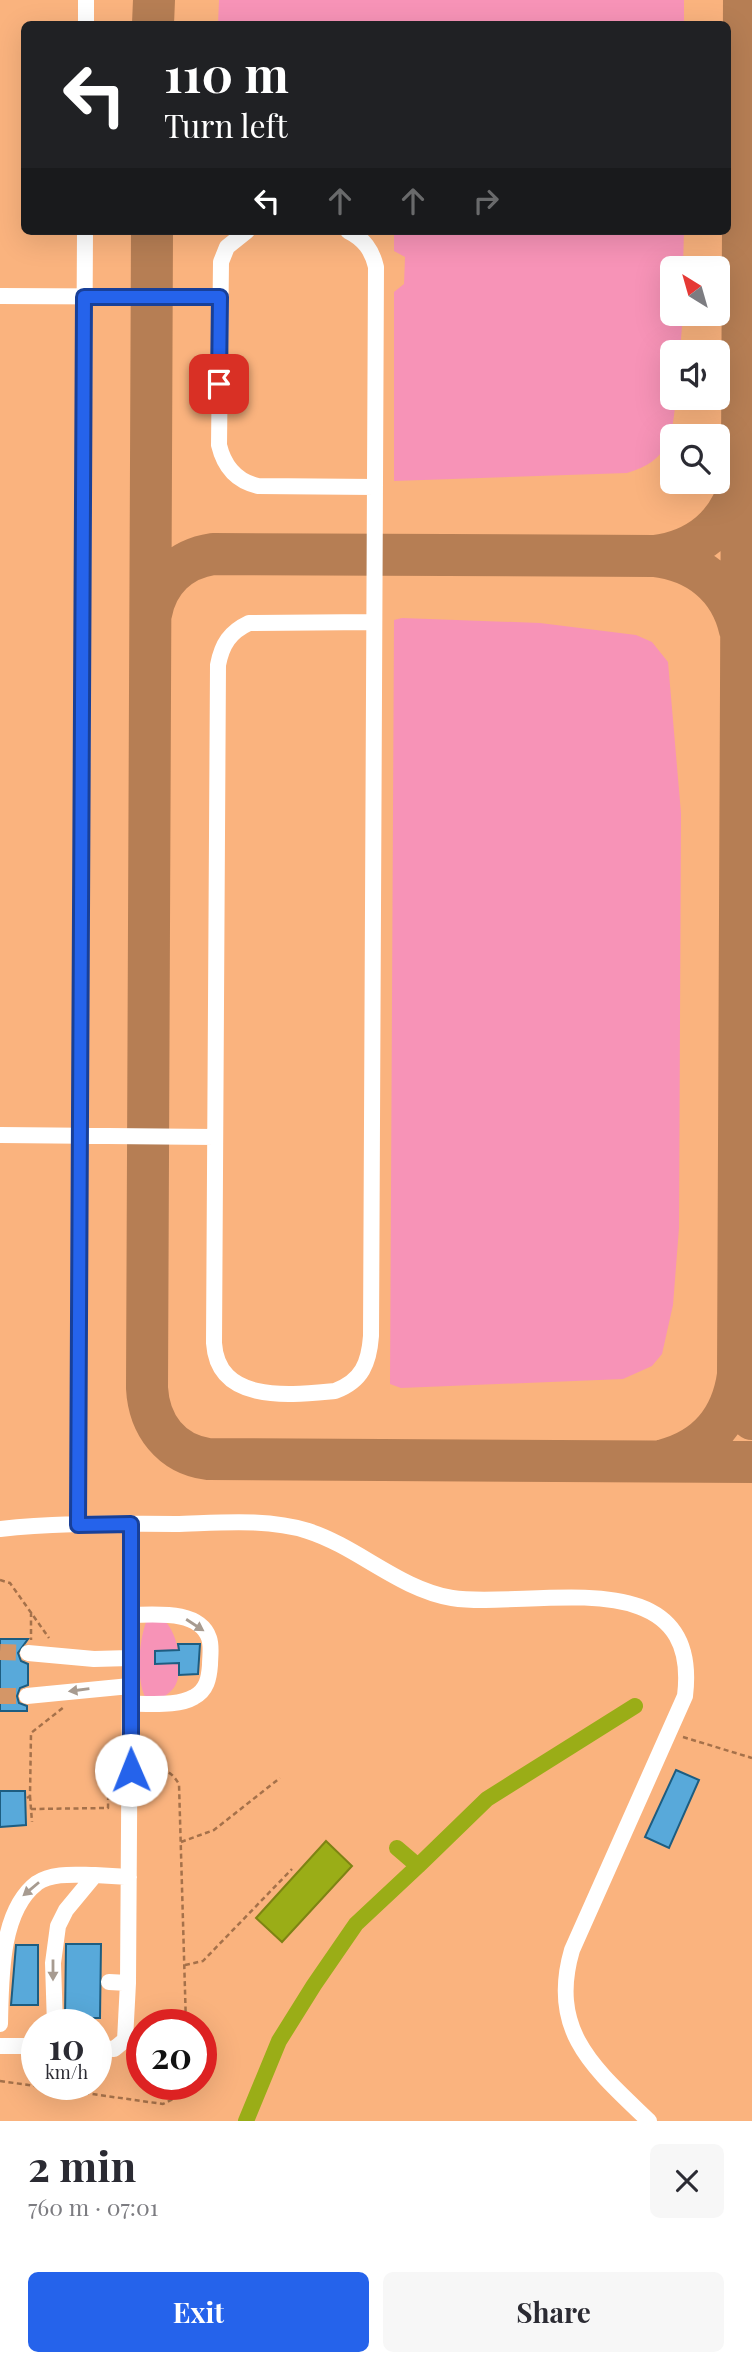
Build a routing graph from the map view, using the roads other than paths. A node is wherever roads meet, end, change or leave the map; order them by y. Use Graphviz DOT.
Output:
graph roads {
  1 [pos="86,0"];
  2 [pos="86,21"];
  3 [pos="85,235"];
  4 [pos="241,235"];
  5 [pos="356,235"];
  6 [pos="0,296"];
  7 [pos="84,297"];
  8 [pos="220,297"];
  9 [pos="375,487"];
  10 [pos="374,621"];
  11 [pos="0,1135"];
  12 [pos="82,1135"];
  13 [pos="215,1137"];
  14 [pos="0,1517"];
  15 [pos="131,1524"];
  16 [pos="78,1525"];
  17 [pos="23,1526"];
  18 [pos="0,1529"];
  19 [pos="130,1615"];
  20 [pos="28,1653"];
  21 [pos="130,1658"];
  22 [pos="130,1686"];
  23 [pos="27,1696"];
  24 [pos="130,1704"];
  25 [pos="95,1875"];
  26 [pos="129,1877"];
  27 [pos="1,1966"];
  28 [pos="109,1982"];
  29 [pos="128,1983"];
  30 [pos="54,2009"];
  31 [pos="0,2024"];
  32 [pos="0,2046"];
  33 [pos="21,2046"];
  34 [pos="112,2049"];
  35 [pos="649,2121"];
  1 -- 2 [label="lane"];
  3 -- 7 [label="lane"];
  4 -- 8 [label="lane"];
  5 -- 9 [label="lane"];
  6 -- 7 [label="lane"];
  7 -- 8 [label="lane"];
  7 -- 12 [label="lane"];
  8 -- 9 [label="lane"];
  9 -- 10 [label="lane"];
  10 -- 13 [label="lane"];
  10 -- 13 [label="lane"];
  11 -- 12 [label="lane"];
  12 -- 13 [label="lane"];
  12 -- 16 [label="lane"];
  14 -- 17 [label="lane"];
  15 -- 16 [label="lane"];
  15 -- 19 [label="lane"];
  15 -- 35 [label="lane"];
  16 -- 17 [label="lane"];
  17 -- 18 [label="lane"];
  19 -- 21 [label="lane"];
  19 -- 24 [label="lane, one-way"];
  20 -- 21 [label="lane"];
  21 -- 22 [label="lane"];
  22 -- 23 [label="lane, one-way"];
  22 -- 24 [label="lane"];
  24 -- 26 [label="lane"];
  25 -- 26 [label="lane"];
  25 -- 27 [label="lane, one-way"];
  25 -- 30 [label="lane, one-way"];
  26 -- 29 [label="lane"];
  27 -- 31 [label="lane"];
  28 -- 29 [label="lane"];
  29 -- 34 [label="lane"];
  32 -- 33 [label="lane"];
}
